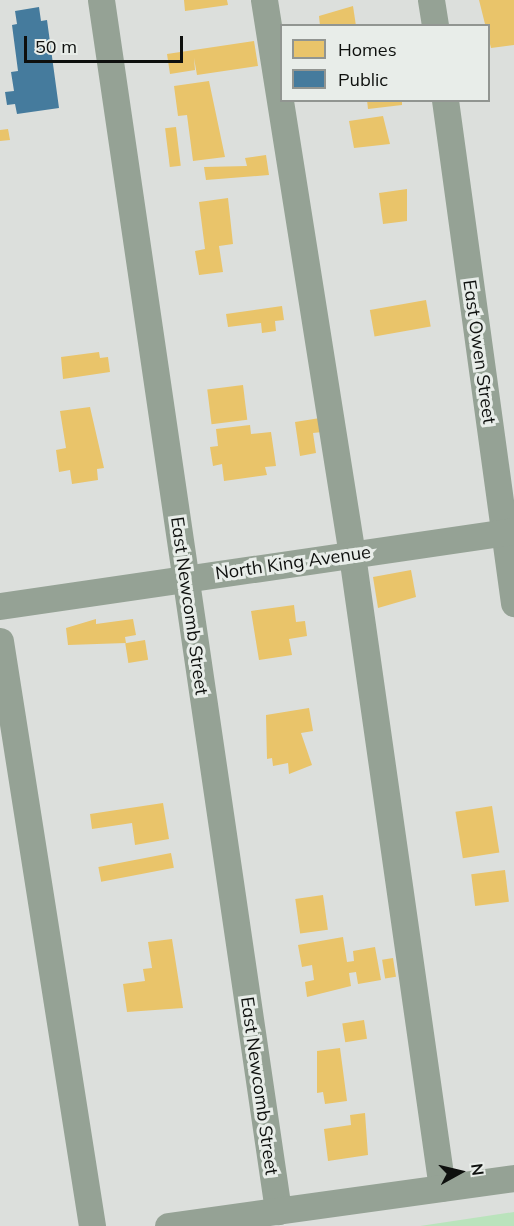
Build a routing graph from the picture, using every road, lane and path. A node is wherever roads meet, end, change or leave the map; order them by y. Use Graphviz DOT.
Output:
graph roads {
  1 [pos="101,0"];
  2 [pos="264,0"];
  3 [pos="431,0"];
  4 [pos="435,24"];
  5 [pos="280,101"];
  6 [pos="280,102"];
  7 [pos="445,102"];
  8 [pos="509,532"];
  9 [pos="352,555"];
  10 [pos="184,579"];
  11 [pos="514,603"];
  12 [pos="0,606"];
  13 [pos="0,641"];
  14 [pos="514,1178"];
  15 [pos="442,1188"];
  16 [pos="278,1211"];
  17 [pos="92,1226"];
  18 [pos="168,1226"];
  1 -- 10 [label="street, East Newcomb Street"];
  2 -- 5 [label="street"];
  3 -- 4 [label="street"];
  6 -- 9 [label="street"];
  7 -- 8 [label="street, East Owen Street"];
  8 -- 9 [label="street, North King Avenue"];
  8 -- 11 [label="street, East Owen Street"];
  9 -- 10 [label="street, North King Avenue"];
  9 -- 15 [label="street"];
  10 -- 12 [label="street, North King Avenue"];
  10 -- 16 [label="street, East Newcomb Street"];
  13 -- 17 [label="street"];
  14 -- 15 [label="street"];
  15 -- 16 [label="street"];
  16 -- 18 [label="street"];
}
